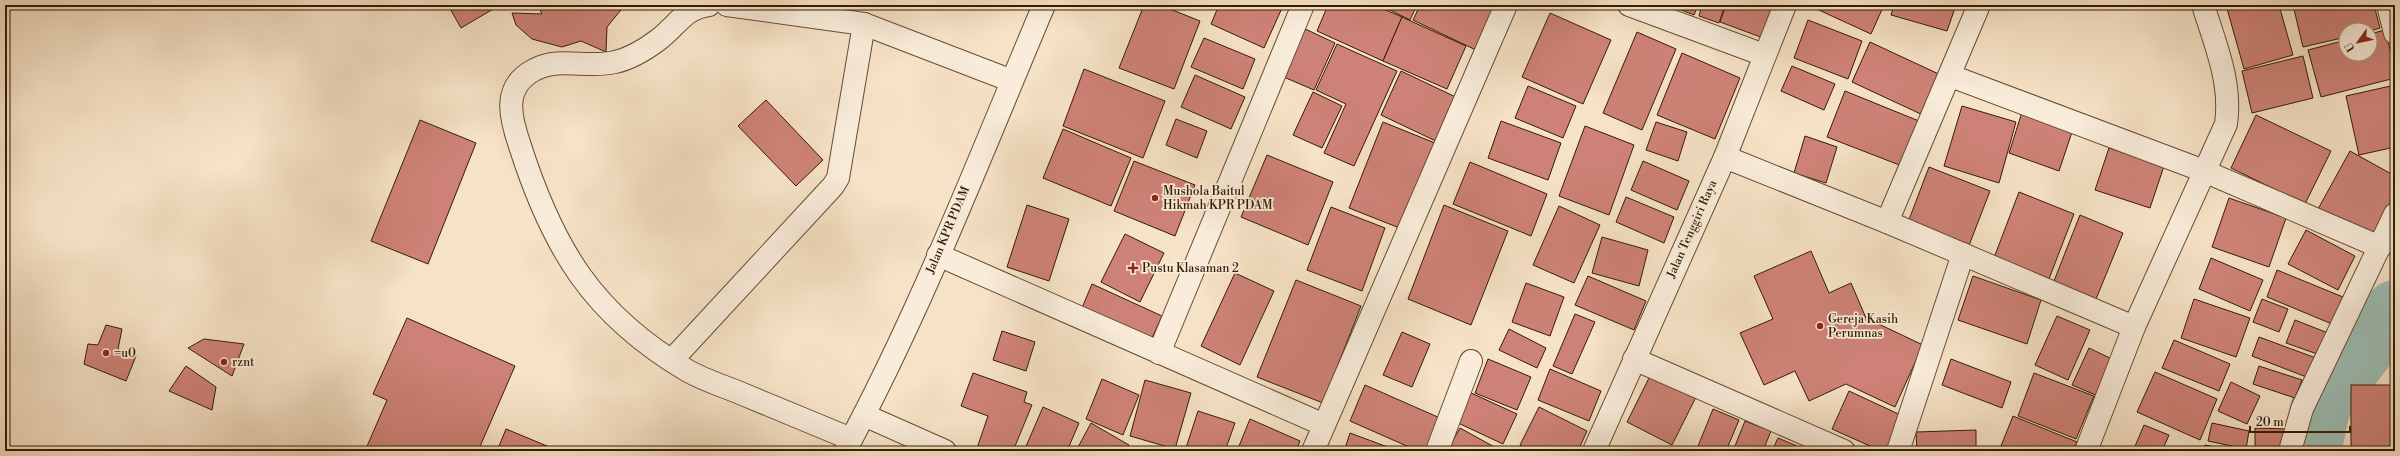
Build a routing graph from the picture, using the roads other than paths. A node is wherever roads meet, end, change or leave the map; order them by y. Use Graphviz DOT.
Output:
graph roads {
  1 [pos="709,5"];
  2 [pos="727,5"];
  3 [pos="1044,5"];
  4 [pos="1302,5"];
  5 [pos="1506,5"];
  6 [pos="1630,5"];
  7 [pos="1785,5"];
  8 [pos="1979,5"];
  9 [pos="2203,5"];
  10 [pos="2388,5"];
  11 [pos="864,24"];
  12 [pos="2395,33"];
  13 [pos="1764,55"];
  14 [pos="1950,76"];
  15 [pos="1012,81"];
  16 [pos="1725,157"];
  17 [pos="2204,171"];
  18 [pos="2395,214"];
  19 [pos="1887,222"];
  20 [pos="2380,247"];
  21 [pos="1963,254"];
  22 [pos="938,255"];
  23 [pos="2134,327"];
  24 [pos="1158,353"];
  25 [pos="1634,359"];
  26 [pos="672,360"];
  27 [pos="1471,362"];
  28 [pos="864,414"];
  29 [pos="1324,424"];
  30 [pos="848,445"];
  31 [pos="945,451"];
  32 [pos="1313,451"];
  33 [pos="1437,451"];
  34 [pos="1594,451"];
  35 [pos="1844,451"];
  36 [pos="1898,451"];
  37 [pos="2086,451"];
  38 [pos="2290,451"];
  1 -- 26 [label="street"];
  2 -- 11 [label="street"];
  3 -- 15 [label="street, Jalan KPR PDAM"];
  4 -- 24 [label="street"];
  5 -- 29 [label="street"];
  6 -- 13 [label="street"];
  7 -- 13 [label="street, Jalan Tenggiri Raya"];
  8 -- 14 [label="street"];
  9 -- 17 [label="street"];
  10 -- 12 [label="street"];
  11 -- 15 [label="street"];
  11 -- 26 [label="street"];
  13 -- 16 [label="street, Jalan Tenggiri Raya"];
  14 -- 17 [label="street"];
  14 -- 19 [label="street"];
  15 -- 22 [label="street, Jalan KPR PDAM"];
  16 -- 19 [label="street"];
  16 -- 25 [label="street, Jalan Tenggiri Raya"];
  17 -- 20 [label="street"];
  17 -- 23 [label="street"];
  18 -- 20 [label="street"];
  19 -- 21 [label="street"];
  20 -- 38 [label="street"];
  21 -- 23 [label="street"];
  21 -- 36 [label="street"];
  22 -- 24 [label="street"];
  22 -- 28 [label="street, Jalan KPR PDAM"];
  23 -- 37 [label="street"];
  24 -- 29 [label="street"];
  25 -- 34 [label="street, Jalan Tenggiri Raya"];
  25 -- 35 [label="street"];
  26 -- 30 [label="street"];
  27 -- 33 [label="street"];
  28 -- 30 [label="street, Jalan KPR PDAM"];
  28 -- 31 [label="street"];
  29 -- 32 [label="street"];
}
